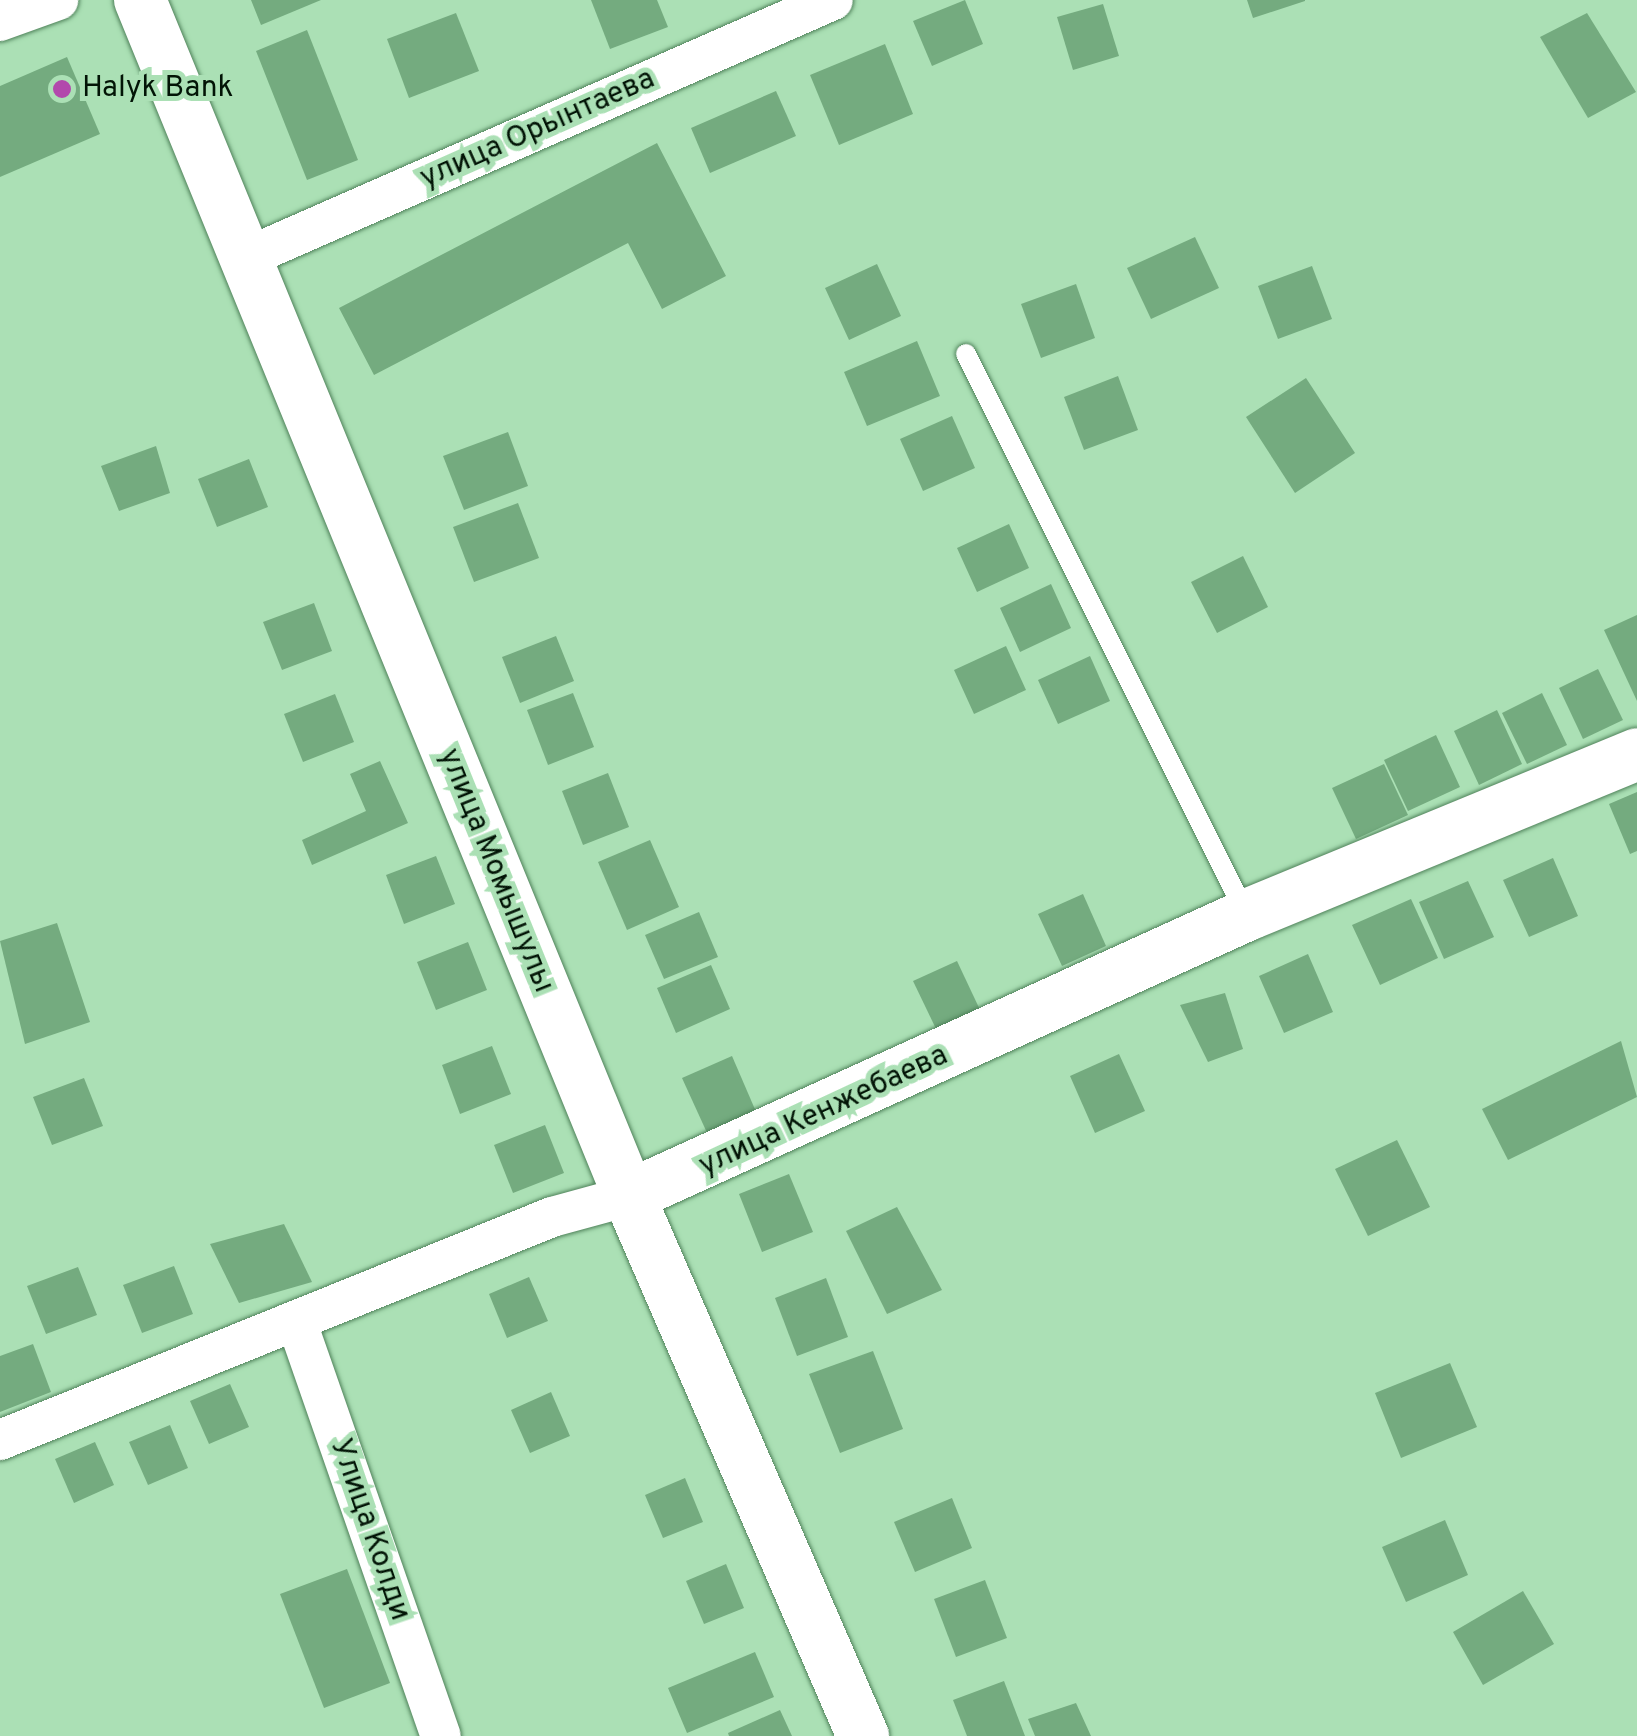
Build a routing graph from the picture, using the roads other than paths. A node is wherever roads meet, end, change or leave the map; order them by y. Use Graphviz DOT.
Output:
graph roads {
  1 [pos="58,0"];
  2 [pos="140,0"];
  3 [pos="833,0"];
  4 [pos="0,21"];
  5 [pos="243,259"];
  6 [pos="966,354"];
  7 [pos="1637,754"];
  8 [pos="1247,916"];
  9 [pos="629,1196"];
  10 [pos="297,1323"];
  11 [pos="0,1440"];
  12 [pos="441,1736"];
  13 [pos="864,1736"];
  1 -- 4 [label="street"];
  2 -- 5 [label="street, улица Момышулы"];
  3 -- 5 [label="street, улица Орынтаева"];
  5 -- 9 [label="street, улица Момышулы"];
  6 -- 8 [label="lane"];
  7 -- 8 [label="street, улица Кенжебаева"];
  8 -- 9 [label="street, улица Кенжебаева"];
  9 -- 10 [label="street, улица Кенжебаева"];
  9 -- 13 [label="street, улица Момышулы"];
  10 -- 11 [label="street, улица Кенжебаева"];
  10 -- 12 [label="street, Улица Колди"];
}
